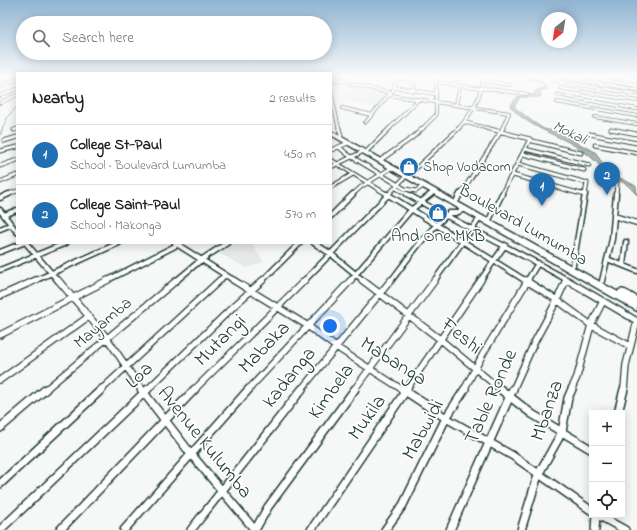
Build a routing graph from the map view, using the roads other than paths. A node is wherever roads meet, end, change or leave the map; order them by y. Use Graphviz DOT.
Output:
graph roads {
  1 [pos="333,101"];
  2 [pos="384,101"];
  3 [pos="417,101"];
  4 [pos="423,101"];
  5 [pos="457,101"];
  6 [pos="478,101"];
  7 [pos="592,101"];
  8 [pos="557,102"];
  9 [pos="438,103"];
  10 [pos="606,103"];
  11 [pos="456,105"];
  12 [pos="342,108"];
  13 [pos="474,108"];
  14 [pos="637,109"];
  15 [pos="607,111"];
  16 [pos="372,116"];
  17 [pos="637,116"];
  18 [pos="595,117"];
  19 [pos="608,119"];
  20 [pos="464,122"];
  21 [pos="365,123"];
  22 [pos="637,124"];
  23 [pos="611,130"];
  24 [pos="332,131"];
  25 [pos="500,131"];
  26 [pos="590,134"];
  27 [pos="637,134"];
  28 [pos="332,135"];
  29 [pos="341,136"];
  30 [pos="16,137"];
  31 [pos="529,139"];
  32 [pos="4,141"];
  33 [pos="348,143"];
  34 [pos="637,143"];
  35 [pos="595,144"];
  36 [pos="16,147"];
  37 [pos="339,147"];
  38 [pos="525,149"];
  39 [pos="332,150"];
  40 [pos="0,151"];
  41 [pos="364,151"];
  42 [pos="580,153"];
  43 [pos="637,153"];
  44 [pos="523,154"];
  45 [pos="351,157"];
  46 [pos="382,159"];
  47 [pos="16,160"];
  48 [pos="332,161"];
  49 [pos="337,164"];
  50 [pos="518,164"];
  51 [pos="589,165"];
  52 [pos="0,166"];
  53 [pos="332,166"];
  54 [pos="391,168"];
  55 [pos="584,170"];
  56 [pos="353,174"];
  57 [pos="382,174"];
  58 [pos="16,175"];
  59 [pos="408,175"];
  60 [pos="512,175"];
  61 [pos="0,182"];
  62 [pos="616,183"];
  63 [pos="368,184"];
  64 [pos="332,186"];
  65 [pos="398,186"];
  66 [pos="425,186"];
  67 [pos="16,191"];
  68 [pos="434,192"];
  69 [pos="585,194"];
  70 [pos="388,196"];
  71 [pos="0,198"];
  72 [pos="457,200"];
  73 [pos="421,201"];
  74 [pos="465,209"];
  75 [pos="0,210"];
  76 [pos="16,210"];
  77 [pos="411,210"];
  78 [pos="447,214"];
  79 [pos="4,215"];
  80 [pos="332,215"];
  81 [pos="614,216"];
  82 [pos="485,219"];
  83 [pos="637,223"];
  84 [pos="10,225"];
  85 [pos="435,225"];
  86 [pos="0,229"];
  87 [pos="16,229"];
  88 [pos="472,230"];
  89 [pos="463,242"];
  90 [pos="626,242"];
  91 [pos="21,244"];
  92 [pos="25,244"];
  93 [pos="64,244"];
  94 [pos="118,244"];
  95 [pos="178,244"];
  96 [pos="225,244"];
  97 [pos="299,244"];
  98 [pos="316,244"];
  99 [pos="505,245"];
  100 [pos="0,252"];
  101 [pos="331,254"];
  102 [pos="36,255"];
  103 [pos="607,259"];
  104 [pos="201,260"];
  105 [pos="493,262"];
  106 [pos="538,263"];
  107 [pos="573,263"];
  108 [pos="623,265"];
  109 [pos="0,270"];
  110 [pos="637,271"];
  111 [pos="53,273"];
  112 [pos="225,275"];
  113 [pos="355,276"];
  114 [pos="566,279"];
  115 [pos="526,282"];
  116 [pos="602,282"];
  117 [pos="252,291"];
  118 [pos="381,293"];
  119 [pos="0,296"];
  120 [pos="72,298"];
  121 [pos="557,300"];
  122 [pos="637,300"];
  123 [pos="603,301"];
  124 [pos="637,307"];
  125 [pos="277,308"];
  126 [pos="88,317"];
  127 [pos="409,317"];
  128 [pos="637,321"];
  129 [pos="591,325"];
  130 [pos="308,326"];
  131 [pos="0,335"];
  132 [pos="107,338"];
  133 [pos="441,340"];
  134 [pos="630,346"];
  135 [pos="336,347"];
  136 [pos="127,367"];
  137 [pos="370,367"];
  138 [pos="476,369"];
  139 [pos="0,380"];
  140 [pos="406,392"];
  141 [pos="144,394"];
  142 [pos="510,398"];
  143 [pos="619,410"];
  144 [pos="446,418"];
  145 [pos="164,420"];
  146 [pos="0,428"];
  147 [pos="562,432"];
  148 [pos="489,443"];
  149 [pos="589,448"];
  150 [pos="191,454"];
  151 [pos="538,475"];
  152 [pos="0,484"];
  153 [pos="222,490"];
  154 [pos="589,509"];
  155 [pos="596,518"];
  156 [pos="603,518"];
  157 [pos="0,530"];
  158 [pos="60,530"];
  159 [pos="124,530"];
  160 [pos="191,530"];
  161 [pos="254,530"];
  162 [pos="311,530"];
  163 [pos="385,530"];
  164 [pos="450,530"];
  165 [pos="521,530"];
  166 [pos="594,530"];
  167 [pos="626,530"];
  1 -- 29 [label="street"];
  2 -- 16 [label="street"];
  3 -- 41 [label="street"];
  4 -- 9 [label="street"];
  5 -- 11 [label="street"];
  6 -- 13 [label="street, Mutangi"];
  7 -- 10 [label="street"];
  8 -- 15 [label="street"];
  9 -- 11 [label="street"];
  9 -- 46 [label="street"];
  10 -- 14 [label="street"];
  10 -- 15 [label="street"];
  11 -- 13 [label="street"];
  12 -- 16 [label="street"];
  13 -- 20 [label="street, Mutangi"];
  13 -- 25 [label="street"];
  15 -- 17 [label="street"];
  15 -- 19 [label="street"];
  16 -- 21 [label="street"];
  18 -- 19 [label="street"];
  19 -- 22 [label="street"];
  20 -- 25 [label="street"];
  20 -- 59 [label="street, Mutangi"];
  23 -- 27 [label="street"];
  24 -- 29 [label="highway, Boulevard Lumumba"];
  25 -- 31 [label="street"];
  25 -- 72 [label="street"];
  26 -- 34 [label="street"];
  28 -- 33 [label="highway, Boulevard Lumumba"];
  29 -- 41 [label="highway, Boulevard Lumumba"];
  30 -- 32 [label="street"];
  31 -- 38 [label="street, Kimbela"];
  31 -- 42 [label="street"];
  33 -- 37 [label="street"];
  33 -- 41 [label="highway, Boulevard Lumumba"];
  35 -- 43 [label="street"];
  36 -- 40 [label="street"];
  37 -- 39 [label="street"];
  37 -- 45 [label="street"];
  38 -- 44 [label="street, Kimbela"];
  38 -- 51 [label="street"];
  41 -- 45 [label="street"];
  41 -- 46 [label="highway, Boulevard Lumumba"];
  41 -- 54 [label="highway, Boulevard Lumumba"];
  44 -- 50 [label="street, Kimbela"];
  44 -- 55 [label="street"];
  45 -- 49 [label="street"];
  45 -- 57 [label="street"];
  46 -- 59 [label="highway, Boulevard Lumumba"];
  47 -- 52 [label="street"];
  48 -- 49 [label="street"];
  49 -- 53 [label="street"];
  49 -- 56 [label="street"];
  50 -- 60 [label="street, Kimbela"];
  50 -- 69 [label="street"];
  54 -- 57 [label="street"];
  54 -- 59 [label="highway, Boulevard Lumumba"];
  56 -- 63 [label="street"];
  56 -- 64 [label="street"];
  57 -- 63 [label="street"];
  57 -- 65 [label="street"];
  58 -- 61 [label="street"];
  59 -- 65 [label="street, Mutangi"];
  59 -- 66 [label="highway, Boulevard Lumumba"];
  60 -- 69 [label="street"];
  60 -- 82 [label="street, Kimbela"];
  62 -- 81 [label="street"];
  63 -- 70 [label="street"];
  63 -- 80 [label="street"];
  65 -- 66 [label="street"];
  65 -- 70 [label="street, Mutangi"];
  65 -- 73 [label="street"];
  66 -- 68 [label="highway, Boulevard Lumumba"];
  66 -- 72 [label="highway, Boulevard Lumumba"];
  67 -- 71 [label="street"];
  68 -- 73 [label="street, Mabaka"];
  68 -- 74 [label="highway, Boulevard Lumumba"];
  69 -- 107 [label="street"];
  70 -- 77 [label="street"];
  70 -- 101 [label="street, Mutangi"];
  72 -- 82 [label="highway, Boulevard Lumumba"];
  73 -- 77 [label="street, Mabaka"];
  73 -- 78 [label="street"];
  74 -- 78 [label="street"];
  74 -- 82 [label="highway, Boulevard Lumumba"];
  75 -- 79 [label="street"];
  76 -- 79 [label="street"];
  77 -- 85 [label="street"];
  77 -- 113 [label="street, Mabaka"];
  78 -- 85 [label="street, kadanga"];
  78 -- 88 [label="street"];
  79 -- 84 [label="street"];
  81 -- 83 [label="street"];
  81 -- 103 [label="street"];
  82 -- 88 [label="street, Kimbela"];
  82 -- 107 [label="highway, Boulevard Lumumba"];
  82 -- 124 [label="highway, Boulevard Lumumba"];
  84 -- 86 [label="street"];
  84 -- 87 [label="street"];
  85 -- 89 [label="street"];
  85 -- 118 [label="street, kadanga"];
  88 -- 89 [label="street, Kimbela"];
  88 -- 99 [label="street"];
  89 -- 105 [label="street"];
  89 -- 127 [label="street, Kimbela"];
  90 -- 108 [label="street"];
  91 -- 100 [label="street"];
  92 -- 102 [label="street, Avenue Kulumba"];
  93 -- 102 [label="street"];
  94 -- 111 [label="street"];
  95 -- 104 [label="street, Mabanga"];
  95 -- 120 [label="street"];
  96 -- 104 [label="street, Mayamba"];
  97 -- 117 [label="street, Loa"];
  98 -- 101 [label="street, Feshi"];
  99 -- 105 [label="street, Mukila"];
  99 -- 106 [label="street"];
  101 -- 113 [label="street, Feshi"];
  101 -- 125 [label="street, Mutangi"];
  102 -- 109 [label="street"];
  102 -- 111 [label="street, Avenue Kulumba"];
  103 -- 108 [label="street"];
  103 -- 116 [label="street"];
  104 -- 112 [label="street, Mabanga"];
  104 -- 132 [label="street, Mayamba"];
  105 -- 115 [label="street"];
  105 -- 133 [label="street, Mukila"];
  106 -- 114 [label="street"];
  106 -- 115 [label="street, Mabwidi"];
  107 -- 116 [label="highway, Boulevard Lumumba"];
  108 -- 110 [label="street"];
  111 -- 119 [label="street"];
  111 -- 120 [label="street, Avenue Kulumba"];
  112 -- 117 [label="street, Mabanga"];
  112 -- 136 [label="street"];
  113 -- 118 [label="street, Feshi"];
  113 -- 130 [label="street, Mabaka"];
  114 -- 121 [label="street, Table Ronde"];
  114 -- 123 [label="street"];
  115 -- 121 [label="street"];
  115 -- 138 [label="street, Mabwidi"];
  116 -- 122 [label="highway, Boulevard Lumumba"];
  117 -- 125 [label="street, Mabanga"];
  117 -- 141 [label="street, Loa"];
  118 -- 127 [label="street, Feshi"];
  118 -- 135 [label="street, kadanga"];
  120 -- 126 [label="street, Avenue Kulumba"];
  120 -- 131 [label="street"];
  121 -- 129 [label="street"];
  121 -- 142 [label="street, Table Ronde"];
  123 -- 128 [label="street"];
  123 -- 129 [label="street, Mbanza"];
  125 -- 130 [label="street, Mabanga"];
  125 -- 145 [label="street, Mutangi"];
  126 -- 132 [label="street, Avenue Kulumba"];
  126 -- 139 [label="street"];
  127 -- 133 [label="street, Feshi"];
  127 -- 137 [label="street, Kimbela"];
  128 -- 134 [label="street"];
  129 -- 134 [label="street"];
  129 -- 147 [label="street, Mbanza"];
  130 -- 135 [label="street, Mabanga"];
  130 -- 150 [label="street, Mabaka"];
  132 -- 136 [label="street, Avenue Kulumba"];
  132 -- 146 [label="street, Mayamba"];
  133 -- 138 [label="street, Feshi"];
  133 -- 140 [label="street, Mukila"];
  134 -- 143 [label="street"];
  135 -- 137 [label="street, Mabanga"];
  135 -- 153 [label="street, kadanga"];
  136 -- 141 [label="street, Avenue Kulumba"];
  136 -- 152 [label="street"];
  137 -- 140 [label="street, Mabanga"];
  137 -- 161 [label="street, Kimbela"];
  138 -- 142 [label="street, Feshi"];
  138 -- 144 [label="street, Mabwidi"];
  140 -- 144 [label="street, Mabanga"];
  140 -- 162 [label="street, Mukila"];
  141 -- 145 [label="street, Avenue Kulumba"];
  141 -- 157 [label="street, Loa"];
  142 -- 147 [label="street, Feshi"];
  142 -- 148 [label="street, Table Ronde"];
  144 -- 148 [label="street, Mabanga"];
  144 -- 163 [label="street, Mabwidi"];
  145 -- 150 [label="street, Avenue Kulumba"];
  145 -- 158 [label="street, Mutangi"];
  147 -- 149 [label="street, Feshi"];
  147 -- 151 [label="street, Mbanza"];
  148 -- 151 [label="street, Mabanga"];
  148 -- 164 [label="street, Table Ronde"];
  150 -- 153 [label="street, Avenue Kulumba"];
  150 -- 159 [label="street, Mabaka"];
  151 -- 154 [label="street, Mabanga"];
  151 -- 165 [label="street, Mbanza"];
  153 -- 160 [label="street, kadanga"];
  153 -- 161 [label="street, Avenue Kulumba"];
  155 -- 166 [label="street"];
  156 -- 167 [label="street"];
}
